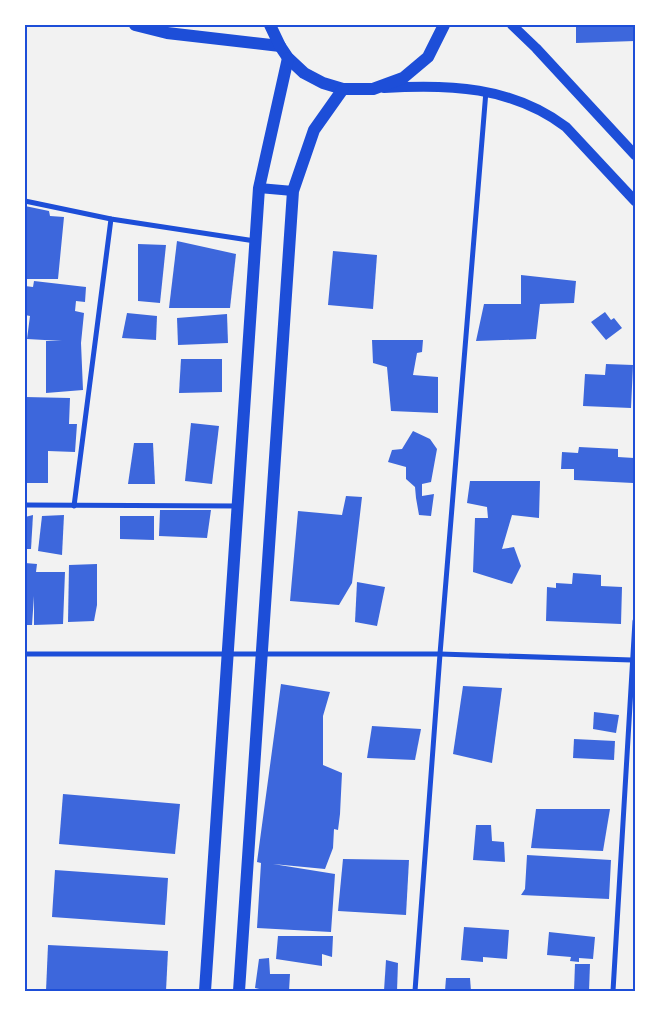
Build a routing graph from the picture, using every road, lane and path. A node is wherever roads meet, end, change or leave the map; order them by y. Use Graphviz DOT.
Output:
graph roads {
  1 [pos="135,25"];
  2 [pos="270,25"];
  3 [pos="444,25"];
  4 [pos="512,25"];
  5 [pos="280,46"];
  6 [pos="288,58"];
  7 [pos="343,89"];
  8 [pos="373,89"];
  9 [pos="486,90"];
  10 [pos="635,155"];
  11 [pos="259,188"];
  12 [pos="293,192"];
  13 [pos="25,201"];
  14 [pos="635,201"];
  15 [pos="111,218"];
  16 [pos="256,241"];
  17 [pos="25,506"];
  18 [pos="74,506"];
  19 [pos="238,506"];
  20 [pos="635,621"];
  21 [pos="25,654"];
  22 [pos="262,654"];
  23 [pos="440,654"];
  24 [pos="228,655"];
  25 [pos="632,660"];
  26 [pos="205,991"];
  27 [pos="239,991"];
  28 [pos="416,991"];
  29 [pos="612,991"];
  1 -- 5 [label="main road"];
  2 -- 5 [label="main road"];
  3 -- 8 [label="main road"];
  4 -- 10 [label="main road"];
  5 -- 6 [label="main road"];
  6 -- 7 [label="main road"];
  6 -- 11 [label="main road"];
  7 -- 8 [label="main road"];
  7 -- 12 [label="main road"];
  8 -- 9 [label="main road"];
  9 -- 14 [label="main road"];
  9 -- 23 [label="street"];
  11 -- 12 [label="main road"];
  11 -- 16 [label="main road"];
  12 -- 22 [label="main road"];
  13 -- 15 [label="street"];
  15 -- 16 [label="street"];
  15 -- 18 [label="street"];
  16 -- 19 [label="main road"];
  17 -- 18 [label="street"];
  18 -- 19 [label="street"];
  19 -- 24 [label="main road"];
  20 -- 25 [label="street"];
  21 -- 24 [label="street"];
  22 -- 23 [label="street"];
  22 -- 24 [label="street"];
  22 -- 27 [label="main road"];
  23 -- 25 [label="street"];
  23 -- 28 [label="street"];
  24 -- 26 [label="main road"];
  25 -- 29 [label="street"];
}
